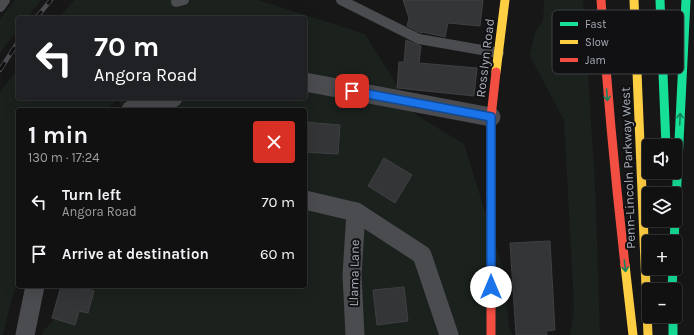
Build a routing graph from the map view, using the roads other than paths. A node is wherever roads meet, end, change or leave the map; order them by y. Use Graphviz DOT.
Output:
graph roads {
  1 [pos="5,0"];
  2 [pos="341,0"];
  3 [pos="505,0"];
  4 [pos="601,0"];
  5 [pos="634,0"];
  6 [pos="660,0"];
  7 [pos="686,0"];
  8 [pos="0,7"];
  9 [pos="602,10"];
  10 [pos="634,10"];
  11 [pos="660,10"];
  12 [pos="684,40"];
  13 [pos="499,53"];
  14 [pos="606,74"];
  15 [pos="637,74"];
  16 [pos="663,74"];
  17 [pos="682,74"];
  18 [pos="307,82"];
  19 [pos="166,100"];
  20 [pos="137,108"];
  21 [pos="491,117"];
  22 [pos="666,139"];
  23 [pos="307,200"];
  24 [pos="356,212"];
  25 [pos="674,235"];
  26 [pos="35,288"];
  27 [pos="673,323"];
  28 [pos="25,335"];
  29 [pos="355,335"];
  30 [pos="449,335"];
  31 [pos="491,335"];
  32 [pos="634,335"];
  33 [pos="648,335"];
  34 [pos="674,335"];
  1 -- 8 [label="lane"];
  2 -- 13 [label="lane"];
  3 -- 13 [label="main road, Rosslyn Road"];
  4 -- 9 [label="main road, one-way"];
  5 -- 10 [label="main road, Penn-Lincoln Parkway West"];
  6 -- 11 [label="main road"];
  12 -- 7 [label="main road, one-way"];
  13 -- 21 [label="main road, Rosslyn Road"];
  14 -- 32 [label="main road, one-way"];
  15 -- 33 [label="main road, Penn-Lincoln Parkway West"];
  16 -- 22 [label="main road"];
  25 -- 17 [label="main road, one-way"];
  18 -- 21 [label="street"];
  19 -- 20 [label="street"];
  21 -- 31 [label="main road, Rosslyn Road"];
  23 -- 24 [label="street"];
  24 -- 29 [label="street, Llama Lane"];
  24 -- 30 [label="street"];
  26 -- 28 [label="street"];
  27 -- 34 [label="main road"];
}
